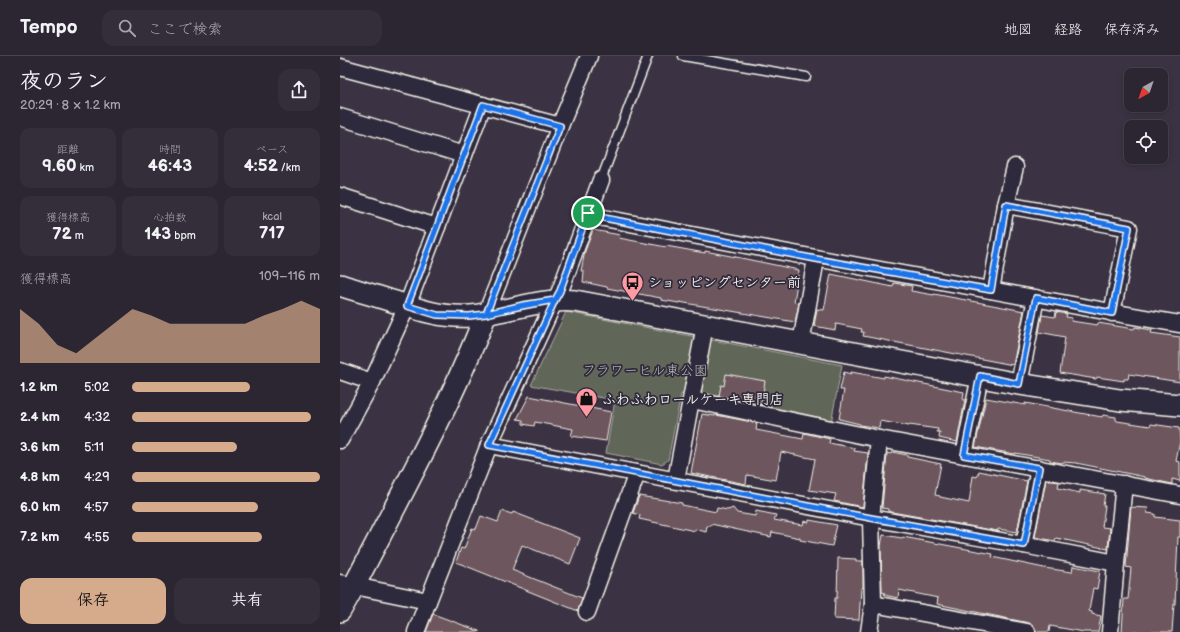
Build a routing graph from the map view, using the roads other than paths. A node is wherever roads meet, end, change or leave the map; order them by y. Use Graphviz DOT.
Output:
graph roads {
  1 [pos="589,56"];
  2 [pos="648,56"];
  3 [pos="683,56"];
  4 [pos="340,67"];
  5 [pos="806,77"];
  6 [pos="483,105"];
  7 [pos="340,117"];
  8 [pos="560,126"];
  9 [pos="464,155"];
  10 [pos="1015,167"];
  11 [pos="601,180"];
  12 [pos="340,196"];
  13 [pos="1006,205"];
  14 [pos="588,213"];
  15 [pos="437,227"];
  16 [pos="816,259"];
  17 [pos="340,285"];
  18 [pos="991,290"];
  19 [pos="1036,298"];
  20 [pos="555,300"];
  21 [pos="407,306"];
  22 [pos="1112,313"];
  23 [pos="486,314"];
  24 [pos="1180,324"];
  25 [pos="705,325"];
  26 [pos="801,343"];
  27 [pos="340,371"];
  28 [pos="980,376"];
  29 [pos="372,382"];
  30 [pos="1019,384"];
  31 [pos="692,400"];
  32 [pos="1180,405"];
  33 [pos="880,439"];
  34 [pos="340,440"];
  35 [pos="489,445"];
  36 [pos="964,455"];
  37 [pos="1039,468"];
  38 [pos="637,473"];
  39 [pos="676,480"];
  40 [pos="1124,484"];
  41 [pos="1180,495"];
  42 [pos="871,518"];
  43 [pos="1024,545"];
  44 [pos="1116,563"];
  45 [pos="347,585"];
  46 [pos="428,601"];
  47 [pos="873,604"];
  48 [pos="340,611"];
  49 [pos="587,612"];
  50 [pos="416,632"];
  51 [pos="869,632"];
  52 [pos="1027,632"];
  53 [pos="1110,632"];
  1 -- 8 [label="street"];
  2 -- 11 [label="lane"];
  3 -- 5 [label="lane"];
  4 -- 6 [label="street"];
  6 -- 8 [label="street"];
  6 -- 9 [label="street"];
  7 -- 9 [label="street"];
  8 -- 23 [label="street"];
  9 -- 15 [label="street"];
  10 -- 13 [label="street"];
  11 -- 14 [label="street"];
  12 -- 15 [label="street"];
  13 -- 18 [label="street"];
  13 -- 22 [label="street"];
  14 -- 16 [label="street"];
  14 -- 20 [label="street"];
  15 -- 21 [label="street"];
  16 -- 18 [label="street"];
  16 -- 26 [label="street"];
  17 -- 21 [label="street"];
  18 -- 19 [label="street"];
  19 -- 22 [label="street"];
  19 -- 30 [label="street"];
  20 -- 23 [label="street"];
  20 -- 25 [label="street"];
  20 -- 35 [label="street"];
  21 -- 23 [label="street"];
  21 -- 29 [label="street"];
  22 -- 24 [label="street"];
  23 -- 45 [label="street"];
  25 -- 26 [label="street"];
  25 -- 31 [label="street"];
  26 -- 28 [label="street"];
  27 -- 29 [label="street"];
  28 -- 30 [label="street"];
  28 -- 36 [label="street"];
  29 -- 34 [label="street"];
  30 -- 32 [label="street"];
  31 -- 33 [label="street"];
  31 -- 39 [label="street"];
  33 -- 36 [label="street"];
  33 -- 42 [label="street"];
  35 -- 38 [label="street"];
  35 -- 46 [label="street"];
  36 -- 37 [label="street"];
  37 -- 40 [label="street"];
  37 -- 43 [label="street"];
  38 -- 39 [label="street"];
  38 -- 49 [label="street"];
  39 -- 42 [label="street"];
  40 -- 41 [label="street"];
  40 -- 44 [label="street"];
  42 -- 43 [label="street"];
  42 -- 47 [label="street"];
  43 -- 44 [label="street"];
  44 -- 53 [label="street"];
  45 -- 46 [label="street"];
  45 -- 48 [label="street"];
  46 -- 50 [label="street"];
  47 -- 51 [label="street"];
  47 -- 52 [label="street"];
}
